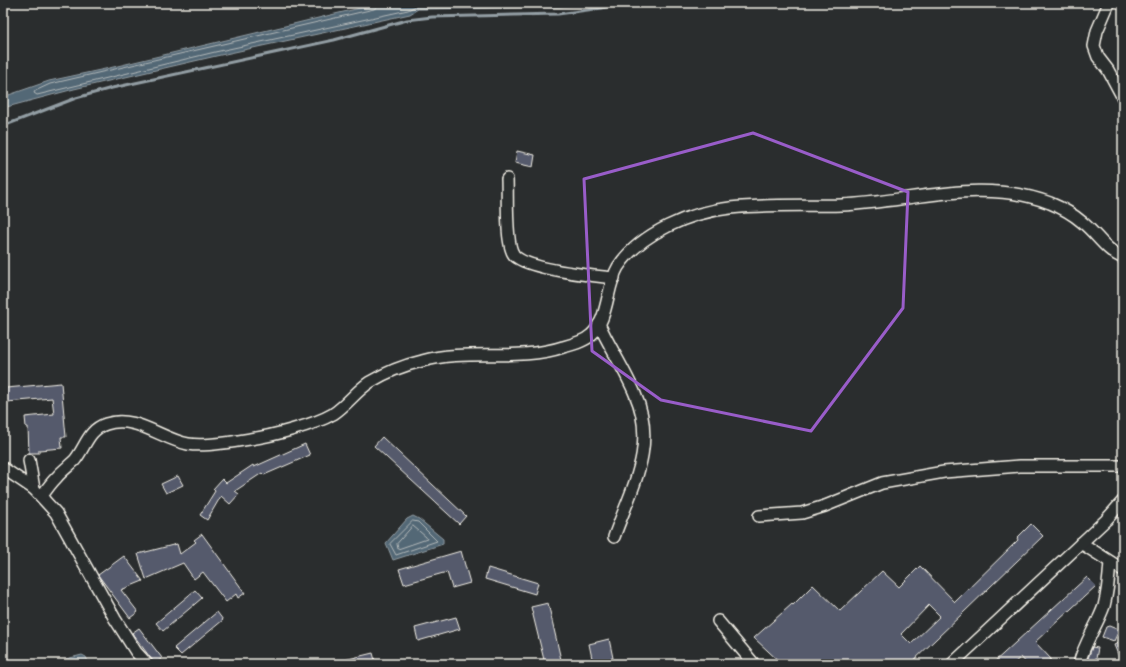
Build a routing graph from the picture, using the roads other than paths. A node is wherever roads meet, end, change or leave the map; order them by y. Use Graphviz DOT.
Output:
graph roads {
  1 [pos="1109,3"];
  2 [pos="1123,98"];
  3 [pos="508,179"];
  4 [pos="1123,258"];
  5 [pos="614,278"];
  6 [pos="600,324"];
  7 [pos="29,460"];
  8 [pos="1123,466"];
  9 [pos="3,468"];
  10 [pos="38,492"];
  11 [pos="1123,501"];
  12 [pos="760,516"];
  13 [pos="614,537"];
  14 [pos="1081,543"];
  15 [pos="1110,562"];
  16 [pos="1123,570"];
  17 [pos="718,621"];
  18 [pos="148,664"];
  19 [pos="754,664"];
  20 [pos="952,664"];
  21 [pos="1079,664"];
  1 -- 2 [label="street"];
  3 -- 5 [label="street"];
  4 -- 5 [label="street"];
  5 -- 6 [label="street"];
  6 -- 10 [label="street"];
  6 -- 13 [label="street"];
  7 -- 10 [label="street"];
  8 -- 12 [label="street"];
  9 -- 10 [label="street"];
  10 -- 18 [label="street"];
  11 -- 14 [label="street"];
  14 -- 15 [label="street"];
  14 -- 20 [label="street"];
  15 -- 16 [label="street"];
  15 -- 21 [label="street"];
  17 -- 19 [label="street"];
}
